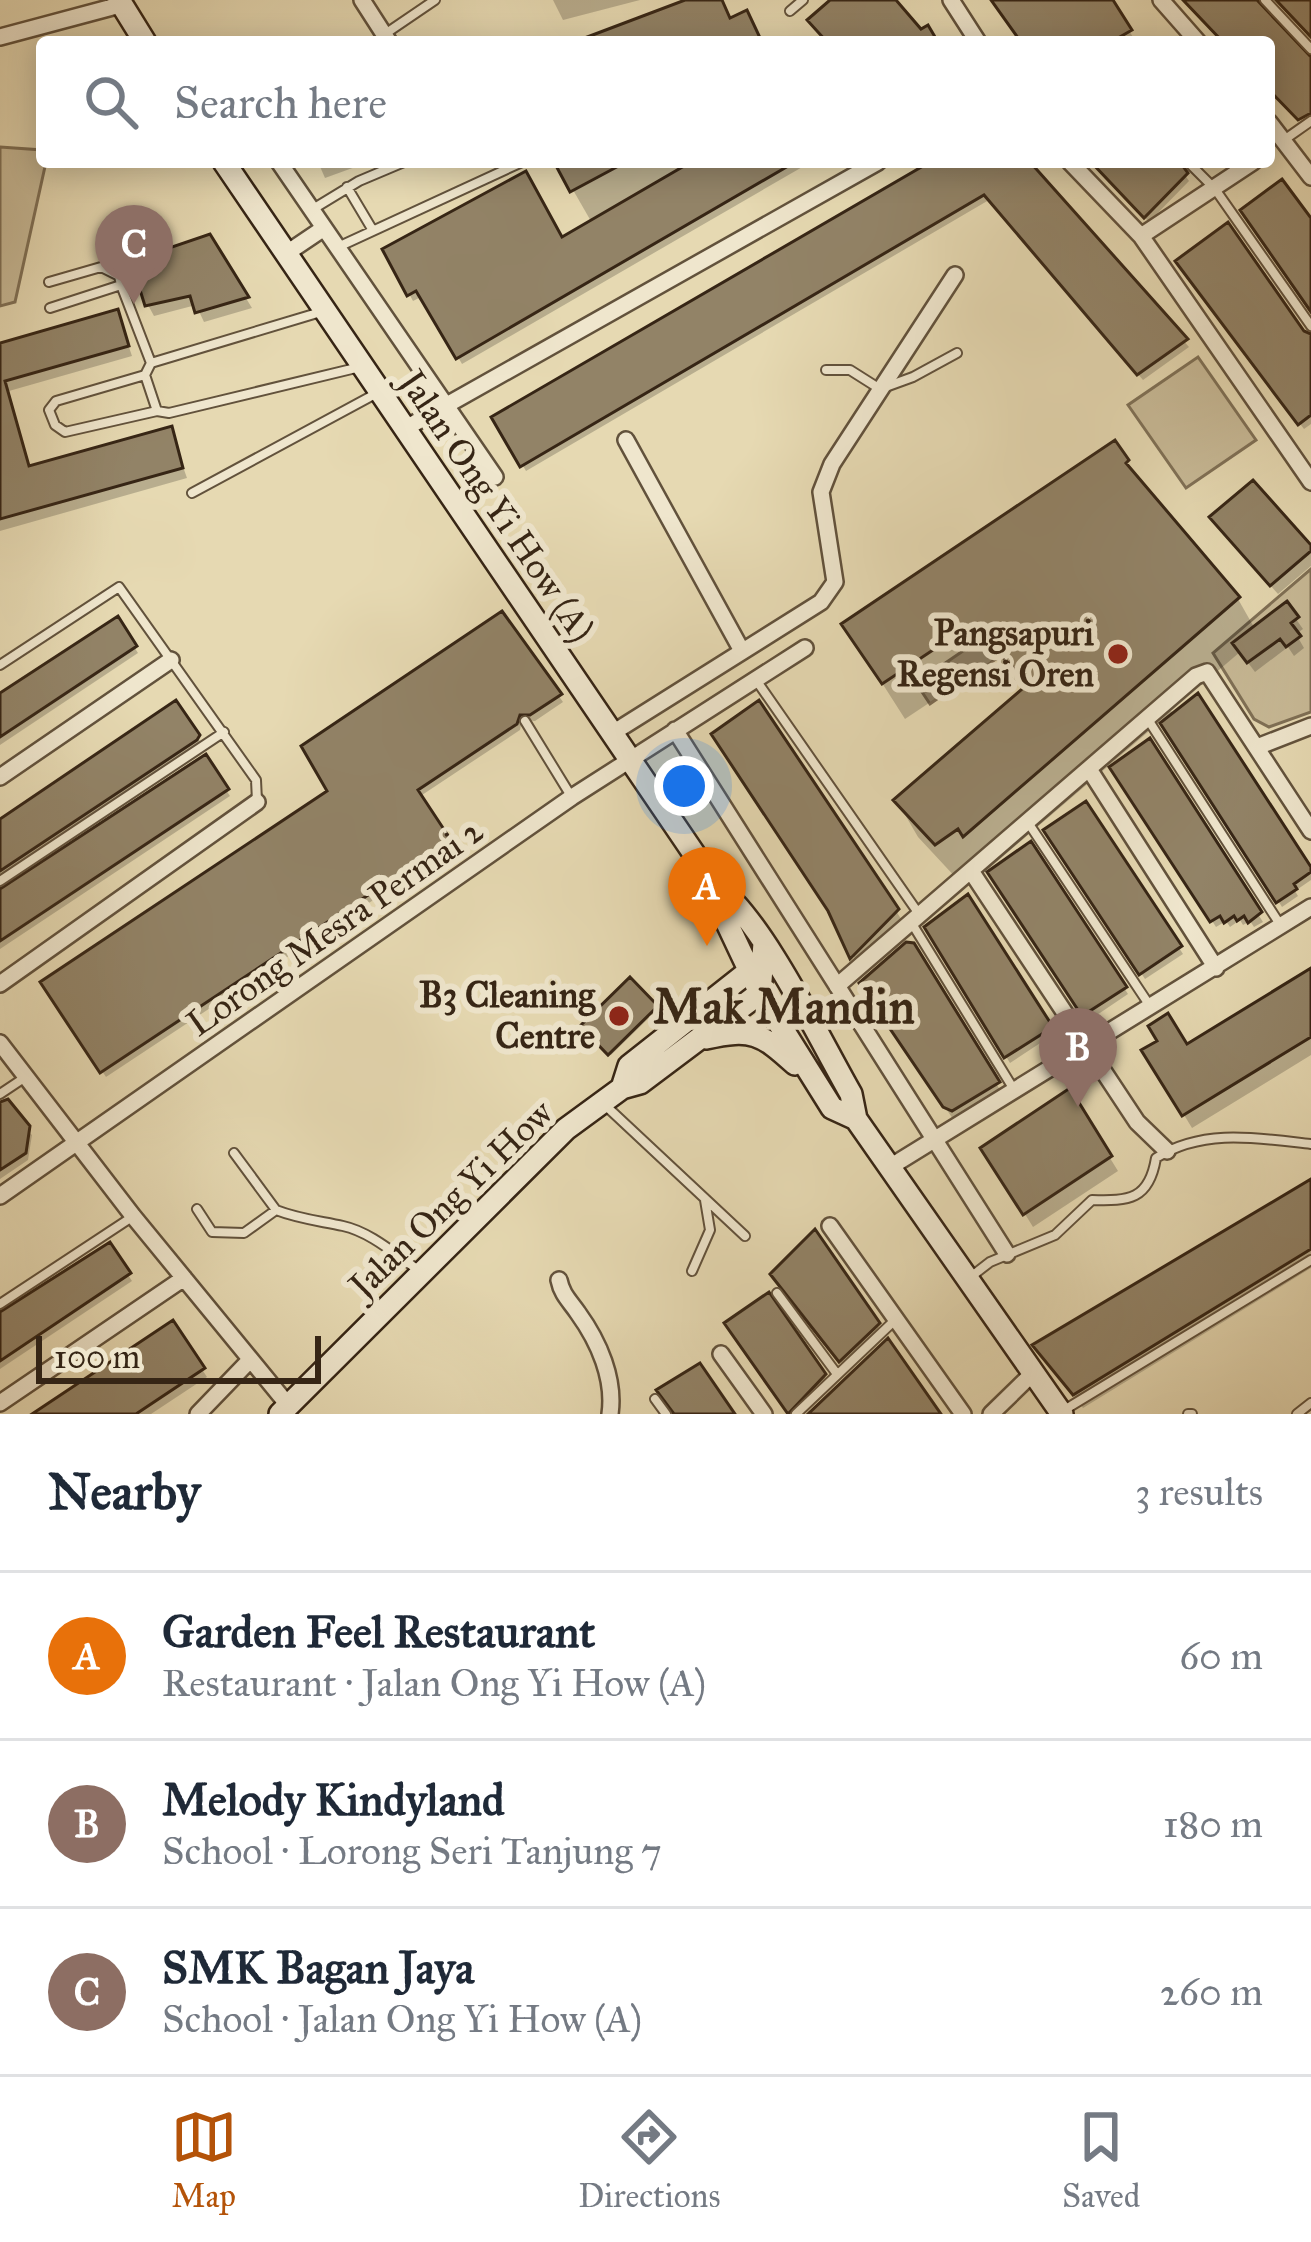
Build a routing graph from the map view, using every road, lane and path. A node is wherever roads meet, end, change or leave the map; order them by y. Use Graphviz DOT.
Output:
graph roads {
  1 [pos="362,0"];
  2 [pos="435,0"];
  3 [pos="803,0"];
  4 [pos="951,0"];
  5 [pos="1161,0"];
  6 [pos="1265,0"];
  7 [pos="120,2"];
  8 [pos="790,11"];
  9 [pos="141,36"];
  10 [pos="386,36"];
  11 [pos="390,36"];
  12 [pos="974,36"];
  13 [pos="1193,36"];
  14 [pos="0,37"];
  15 [pos="1311,49"];
  16 [pos="1311,121"];
  17 [pos="1275,129"];
  18 [pos="1285,140"];
  19 [pos="1275,147"];
  20 [pos="228,168"];
  21 [pos="283,168"];
  22 [pos="391,168"];
  23 [pos="509,168"];
  24 [pos="867,168"];
  25 [pos="1076,168"];
  26 [pos="1194,168"];
  27 [pos="1244,168"];
  28 [pos="1311,177"];
  29 [pos="347,188"];
  30 [pos="1214,189"];
  31 [pos="312,210"];
  32 [pos="324,228"];
  33 [pos="372,229"];
  34 [pos="1141,236"];
  35 [pos="338,247"];
  36 [pos="287,253"];
  37 [pos="955,275"];
  38 [pos="50,282"];
  39 [pos="122,285"];
  40 [pos="50,308"];
  41 [pos="326,310"];
  42 [pos="1311,326"];
  43 [pos="957,353"];
  44 [pos="151,363"];
  45 [pos="364,366"];
  46 [pos="826,370"];
  47 [pos="146,375"];
  48 [pos="880,388"];
  49 [pos="380,391"];
  50 [pos="446,405"];
  51 [pos="157,411"];
  52 [pos="406,428"];
  53 [pos="626,440"];
  54 [pos="495,477"];
  55 [pos="1311,482"];
  56 [pos="192,493"];
  57 [pos="805,648"];
  58 [pos="742,651"];
  59 [pos="171,660"];
  60 [pos="0,665"];
  61 [pos="756,679"];
  62 [pos="1147,718"];
  63 [pos="525,722"];
  64 [pos="1311,726"];
  65 [pos="675,730"];
  66 [pos="224,732"];
  67 [pos="611,734"];
  68 [pos="1257,747"];
  69 [pos="628,760"];
  70 [pos="1089,769"];
  71 [pos="0,777"];
  72 [pos="572,797"];
  73 [pos="257,802"];
  74 [pos="1028,822"];
  75 [pos="1308,822"];
  76 [pos="970,871"];
  77 [pos="0,880"];
  78 [pos="716,886"];
  79 [pos="1311,907"];
  80 [pos="915,919"];
  81 [pos="1282,927"];
  82 [pos="737,941"];
  83 [pos="764,943"];
  84 [pos="1216,968"];
  85 [pos="756,981"];
  86 [pos="0,984"];
  87 [pos="837,986"];
  88 [pos="715,995"];
  89 [pos="1150,1008"];
  90 [pos="806,1017"];
  91 [pos="694,1041"];
  92 [pos="0,1043"];
  93 [pos="1086,1047"];
  94 [pos="25,1077"];
  95 [pos="814,1080"];
  96 [pos="622,1088"];
  97 [pos="1014,1090"];
  98 [pos="0,1094"];
  99 [pos="601,1102"];
  100 [pos="856,1119"];
  101 [pos="932,1141"];
  102 [pos="78,1144"];
  103 [pos="1311,1144"];
  104 [pos="1167,1151"];
  105 [pos="234,1153"];
  106 [pos="890,1166"];
  107 [pos="0,1196"];
  108 [pos="705,1198"];
  109 [pos="197,1209"];
  110 [pos="276,1210"];
  111 [pos="133,1216"];
  112 [pos="830,1226"];
  113 [pos="745,1236"];
  114 [pos="1007,1254"];
  115 [pos="1311,1260"];
  116 [pos="692,1271"];
  117 [pos="421,1272"];
  118 [pos="184,1278"];
  119 [pos="559,1280"];
  120 [pos="967,1280"];
  121 [pos="777,1293"];
  122 [pos="0,1304"];
  123 [pos="895,1320"];
  124 [pos="721,1354"];
  125 [pos="250,1360"];
  126 [pos="838,1374"];
  127 [pos="1032,1374"];
  128 [pos="655,1399"];
  129 [pos="0,1402"];
  130 [pos="1311,1403"];
  131 [pos="284,1410"];
  132 [pos="1062,1413"];
  133 [pos="198,1414"];
  134 [pos="610,1414"];
  135 [pos="665,1414"];
  136 [pos="764,1414"];
  137 [pos="796,1414"];
  138 [pos="963,1414"];
  139 [pos="991,1414"];
  140 [pos="1297,1414"];
  1 -- 10 [label="street"];
  2 -- 11 [label="lane"];
  3 -- 8 [label="lane"];
  4 -- 12 [label="street"];
  5 -- 13 [label="street"];
  6 -- 15 [label="lane"];
  7 -- 9 [label="main road"];
  7 -- 14 [label="street"];
  16 -- 18 [label="lane"];
  17 -- 18 [label="street"];
  18 -- 19 [label="street"];
  18 -- 28 [label="street"];
  20 -- 36 [label="main road, Jalan Ong Yi How (A)"];
  21 -- 31 [label="street"];
  22 -- 29 [label="lane"];
  23 -- 33 [label="lane"];
  24 -- 50 [label="street"];
  25 -- 34 [label="street"];
  26 -- 30 [label="lane"];
  27 -- 30 [label="street"];
  29 -- 31 [label="lane"];
  29 -- 33 [label="lane"];
  30 -- 34 [label="street"];
  30 -- 42 [label="lane"];
  31 -- 32 [label="street"];
  32 -- 35 [label="street"];
  32 -- 36 [label="street"];
  33 -- 35 [label="lane"];
  34 -- 55 [label="street"];
  35 -- 50 [label="street"];
  36 -- 41 [label="main road, Jalan Ong Yi How (A)"];
  37 -- 48 [label="street"];
  38 -- 39 [label="lane"];
  39 -- 40 [label="lane"];
  39 -- 44 [label="lane"];
  41 -- 44 [label="lane"];
  41 -- 45 [label="main road, Jalan Ong Yi How (A)"];
  43 -- 48 [label="lane"];
  44 -- 47 [label="lane"];
  45 -- 49 [label="main road, Jalan Ong Yi How (A)"];
  45 -- 51 [label="lane"];
  46 -- 48 [label="lane"];
  47 -- 51 [label="lane"];
  47 -- 51 [label="lane"];
  48 -- 58 [label="street"];
  49 -- 52 [label="main road, Jalan Ong Yi How (A)"];
  49 -- 56 [label="lane"];
  50 -- 52 [label="street"];
  50 -- 54 [label="street"];
  52 -- 67 [label="main road, Jalan Ong Yi How (A)"];
  53 -- 58 [label="street"];
  57 -- 61 [label="street, Lorong Mesra Permai 2"];
  58 -- 67 [label="street"];
  59 -- 60 [label="lane"];
  59 -- 66 [label="lane"];
  59 -- 71 [label="street"];
  61 -- 65 [label="street, Lorong Mesra Permai 2"];
  61 -- 80 [label="lane"];
  62 -- 68 [label="street"];
  62 -- 70 [label="street"];
  62 -- 81 [label="lane"];
  63 -- 72 [label="lane"];
  64 -- 68 [label="street"];
  65 -- 69 [label="street, Lorong Mesra Permai 2"];
  65 -- 87 [label="street"];
  66 -- 73 [label="lane"];
  66 -- 77 [label="lane"];
  67 -- 69 [label="main road, Jalan Ong Yi How (A)"];
  68 -- 75 [label="street"];
  69 -- 72 [label="street, Lorong Mesra Permai 2"];
  69 -- 78 [label="main road, Jalan Ong Yi How (A)"];
  70 -- 74 [label="street"];
  70 -- 84 [label="street"];
  72 -- 102 [label="street, Lorong Mesra Permai 2"];
  73 -- 86 [label="street"];
  74 -- 76 [label="street"];
  74 -- 89 [label="lane"];
  76 -- 80 [label="street"];
  76 -- 93 [label="street"];
  78 -- 82 [label="main road, Jalan Ong Yi How (A)"];
  78 -- 83 [label="main road, Jalan Ong Yi How (A)"];
  79 -- 81 [label="street"];
  80 -- 87 [label="street"];
  80 -- 97 [label="lane"];
  81 -- 84 [label="street"];
  82 -- 85 [label="main road, Jalan Ong Yi How (A)"];
  82 -- 88 [label="main road"];
  83 -- 85 [label="main road"];
  83 -- 90 [label="main road"];
  84 -- 89 [label="street"];
  85 -- 88 [label="main road, Jalan Ong Yi How"];
  85 -- 90 [label="main road"];
  85 -- 91 [label="main road, Jalan Ong Yi How"];
  85 -- 95 [label="main road"];
  87 -- 101 [label="street"];
  88 -- 96 [label="main road, Jalan Ong Yi How"];
  89 -- 93 [label="street"];
  90 -- 100 [label="main road"];
  91 -- 95 [label="main road"];
  91 -- 96 [label="main road, Jalan Ong Yi How"];
  92 -- 94 [label="street"];
  93 -- 97 [label="street"];
  93 -- 104 [label="street"];
  94 -- 98 [label="lane"];
  94 -- 102 [label="street"];
  95 -- 100 [label="main road"];
  96 -- 99 [label="main road, Jalan Ong Yi How"];
  97 -- 101 [label="street"];
  99 -- 108 [label="lane"];
  99 -- 117 [label="main road, Jalan Ong Yi How"];
  100 -- 106 [label="main road"];
  101 -- 106 [label="street"];
  101 -- 114 [label="street"];
  102 -- 107 [label="street, Lorong Mesra Permai 2"];
  102 -- 111 [label="street"];
  103 -- 104 [label="lane"];
  104 -- 114 [label="lane"];
  105 -- 110 [label="lane"];
  106 -- 120 [label="main road"];
  108 -- 113 [label="lane"];
  108 -- 116 [label="lane"];
  109 -- 110 [label="lane"];
  110 -- 117 [label="lane"];
  111 -- 118 [label="street"];
  111 -- 122 [label="lane"];
  112 -- 123 [label="street"];
  114 -- 120 [label="lane"];
  115 -- 132 [label="lane"];
  117 -- 131 [label="main road, Jalan Ong Yi How"];
  118 -- 125 [label="street"];
  118 -- 129 [label="street"];
  119 -- 134 [label="street"];
  120 -- 127 [label="main road"];
  121 -- 126 [label="lane"];
  123 -- 126 [label="lane"];
  123 -- 138 [label="street"];
  124 -- 136 [label="street"];
  125 -- 131 [label="street"];
  125 -- 133 [label="street"];
  126 -- 137 [label="lane"];
  127 -- 132 [label="main road"];
  127 -- 139 [label="street"];
  128 -- 135 [label="lane"];
  130 -- 140 [label="lane"];
}
